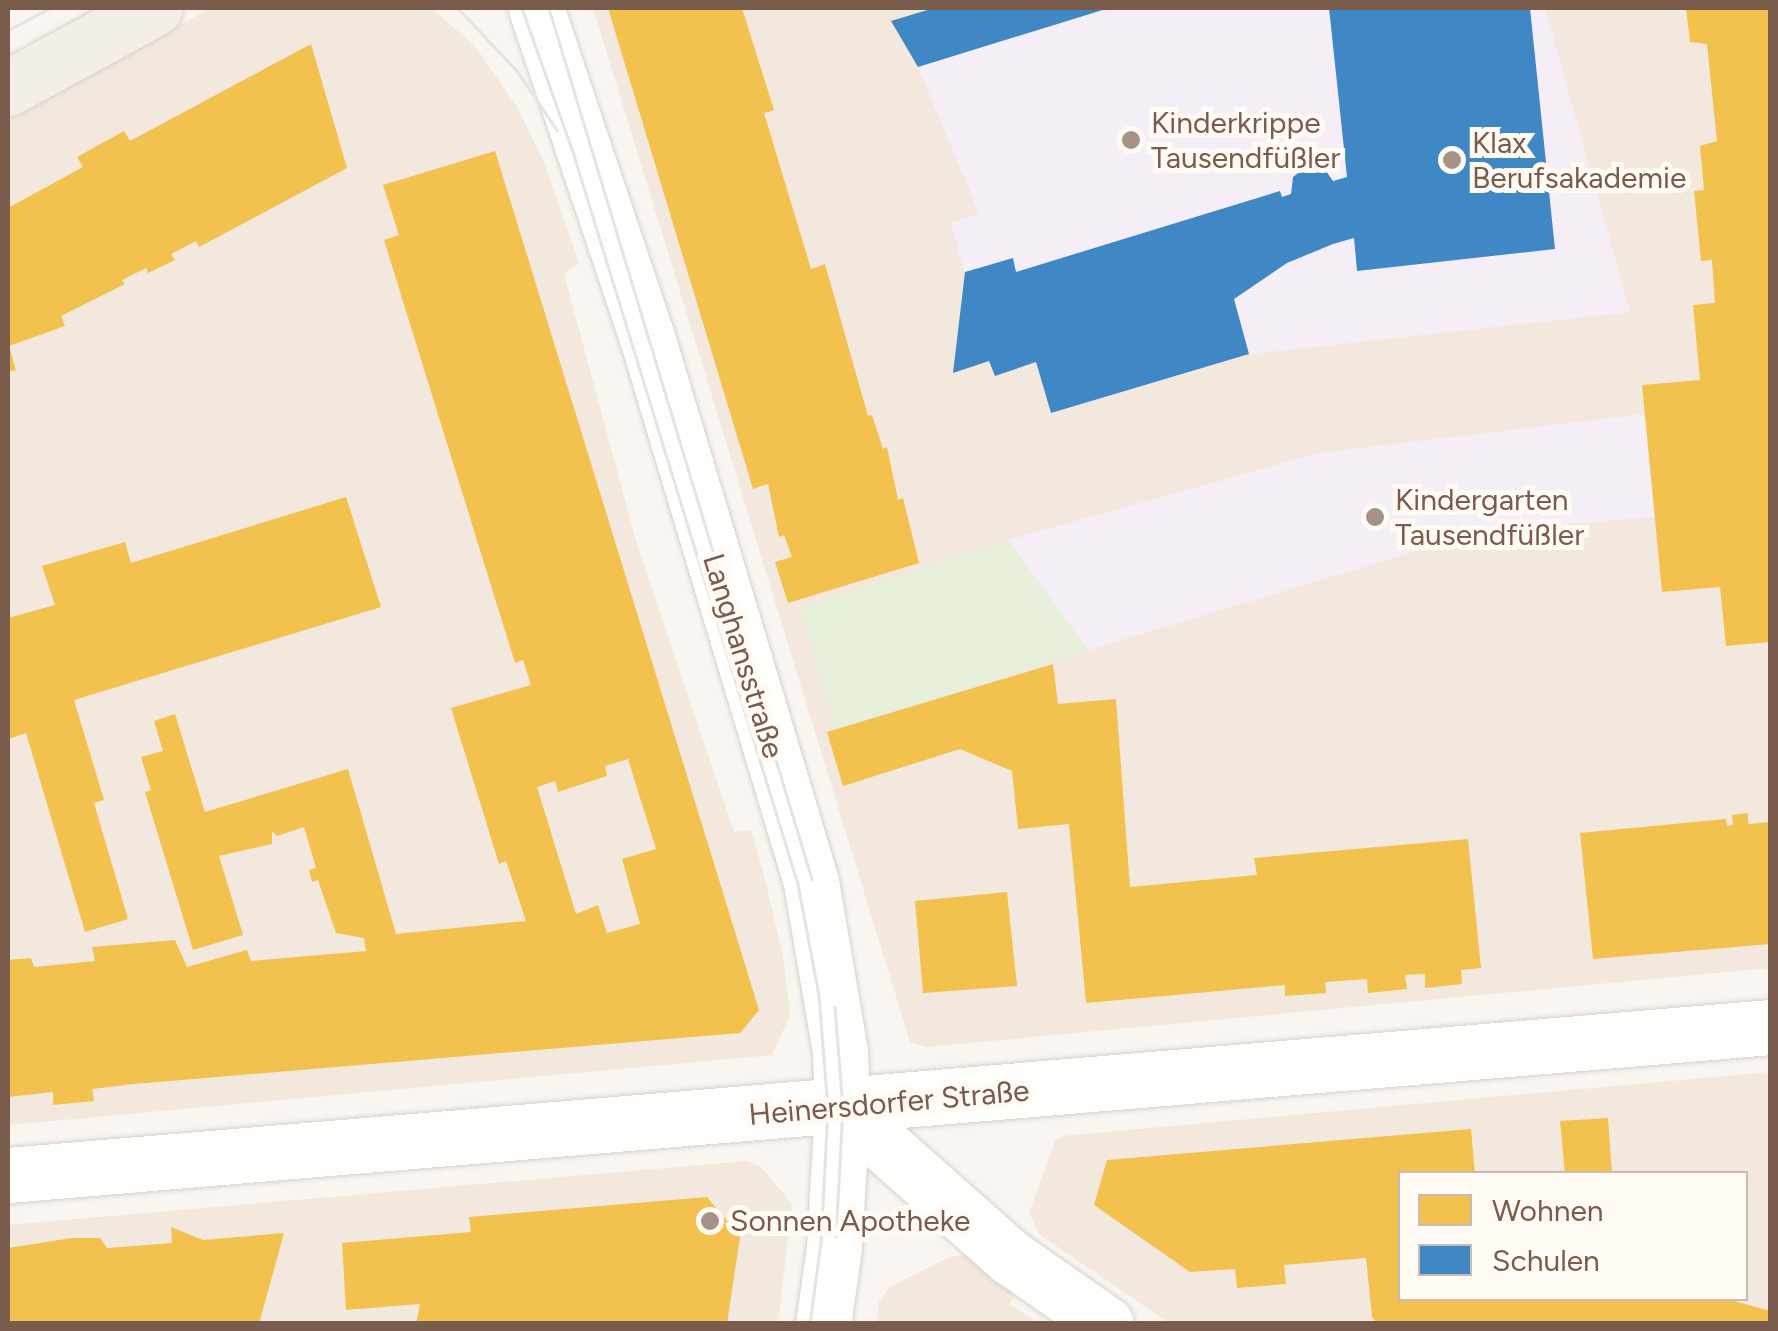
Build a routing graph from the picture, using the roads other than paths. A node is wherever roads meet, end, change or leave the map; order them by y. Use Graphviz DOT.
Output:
graph roads {
  1 [pos="155,8"];
  2 [pos="536,8"];
  3 [pos="8,88"];
  4 [pos="1770,1027"];
  5 [pos="842,1108"];
  6 [pos="8,1175"];
  7 [pos="823,1324"];
  8 [pos="1106,1324"];
  1 -- 3 [label="main road"];
  2 -- 5 [label="street, Langhansstraße"];
  4 -- 5 [label="street, Heinersdorfer Straße"];
  5 -- 6 [label="street, Heinersdorfer Straße"];
  5 -- 7 [label="street, Langhansstraße"];
  5 -- 8 [label="street"];
}
